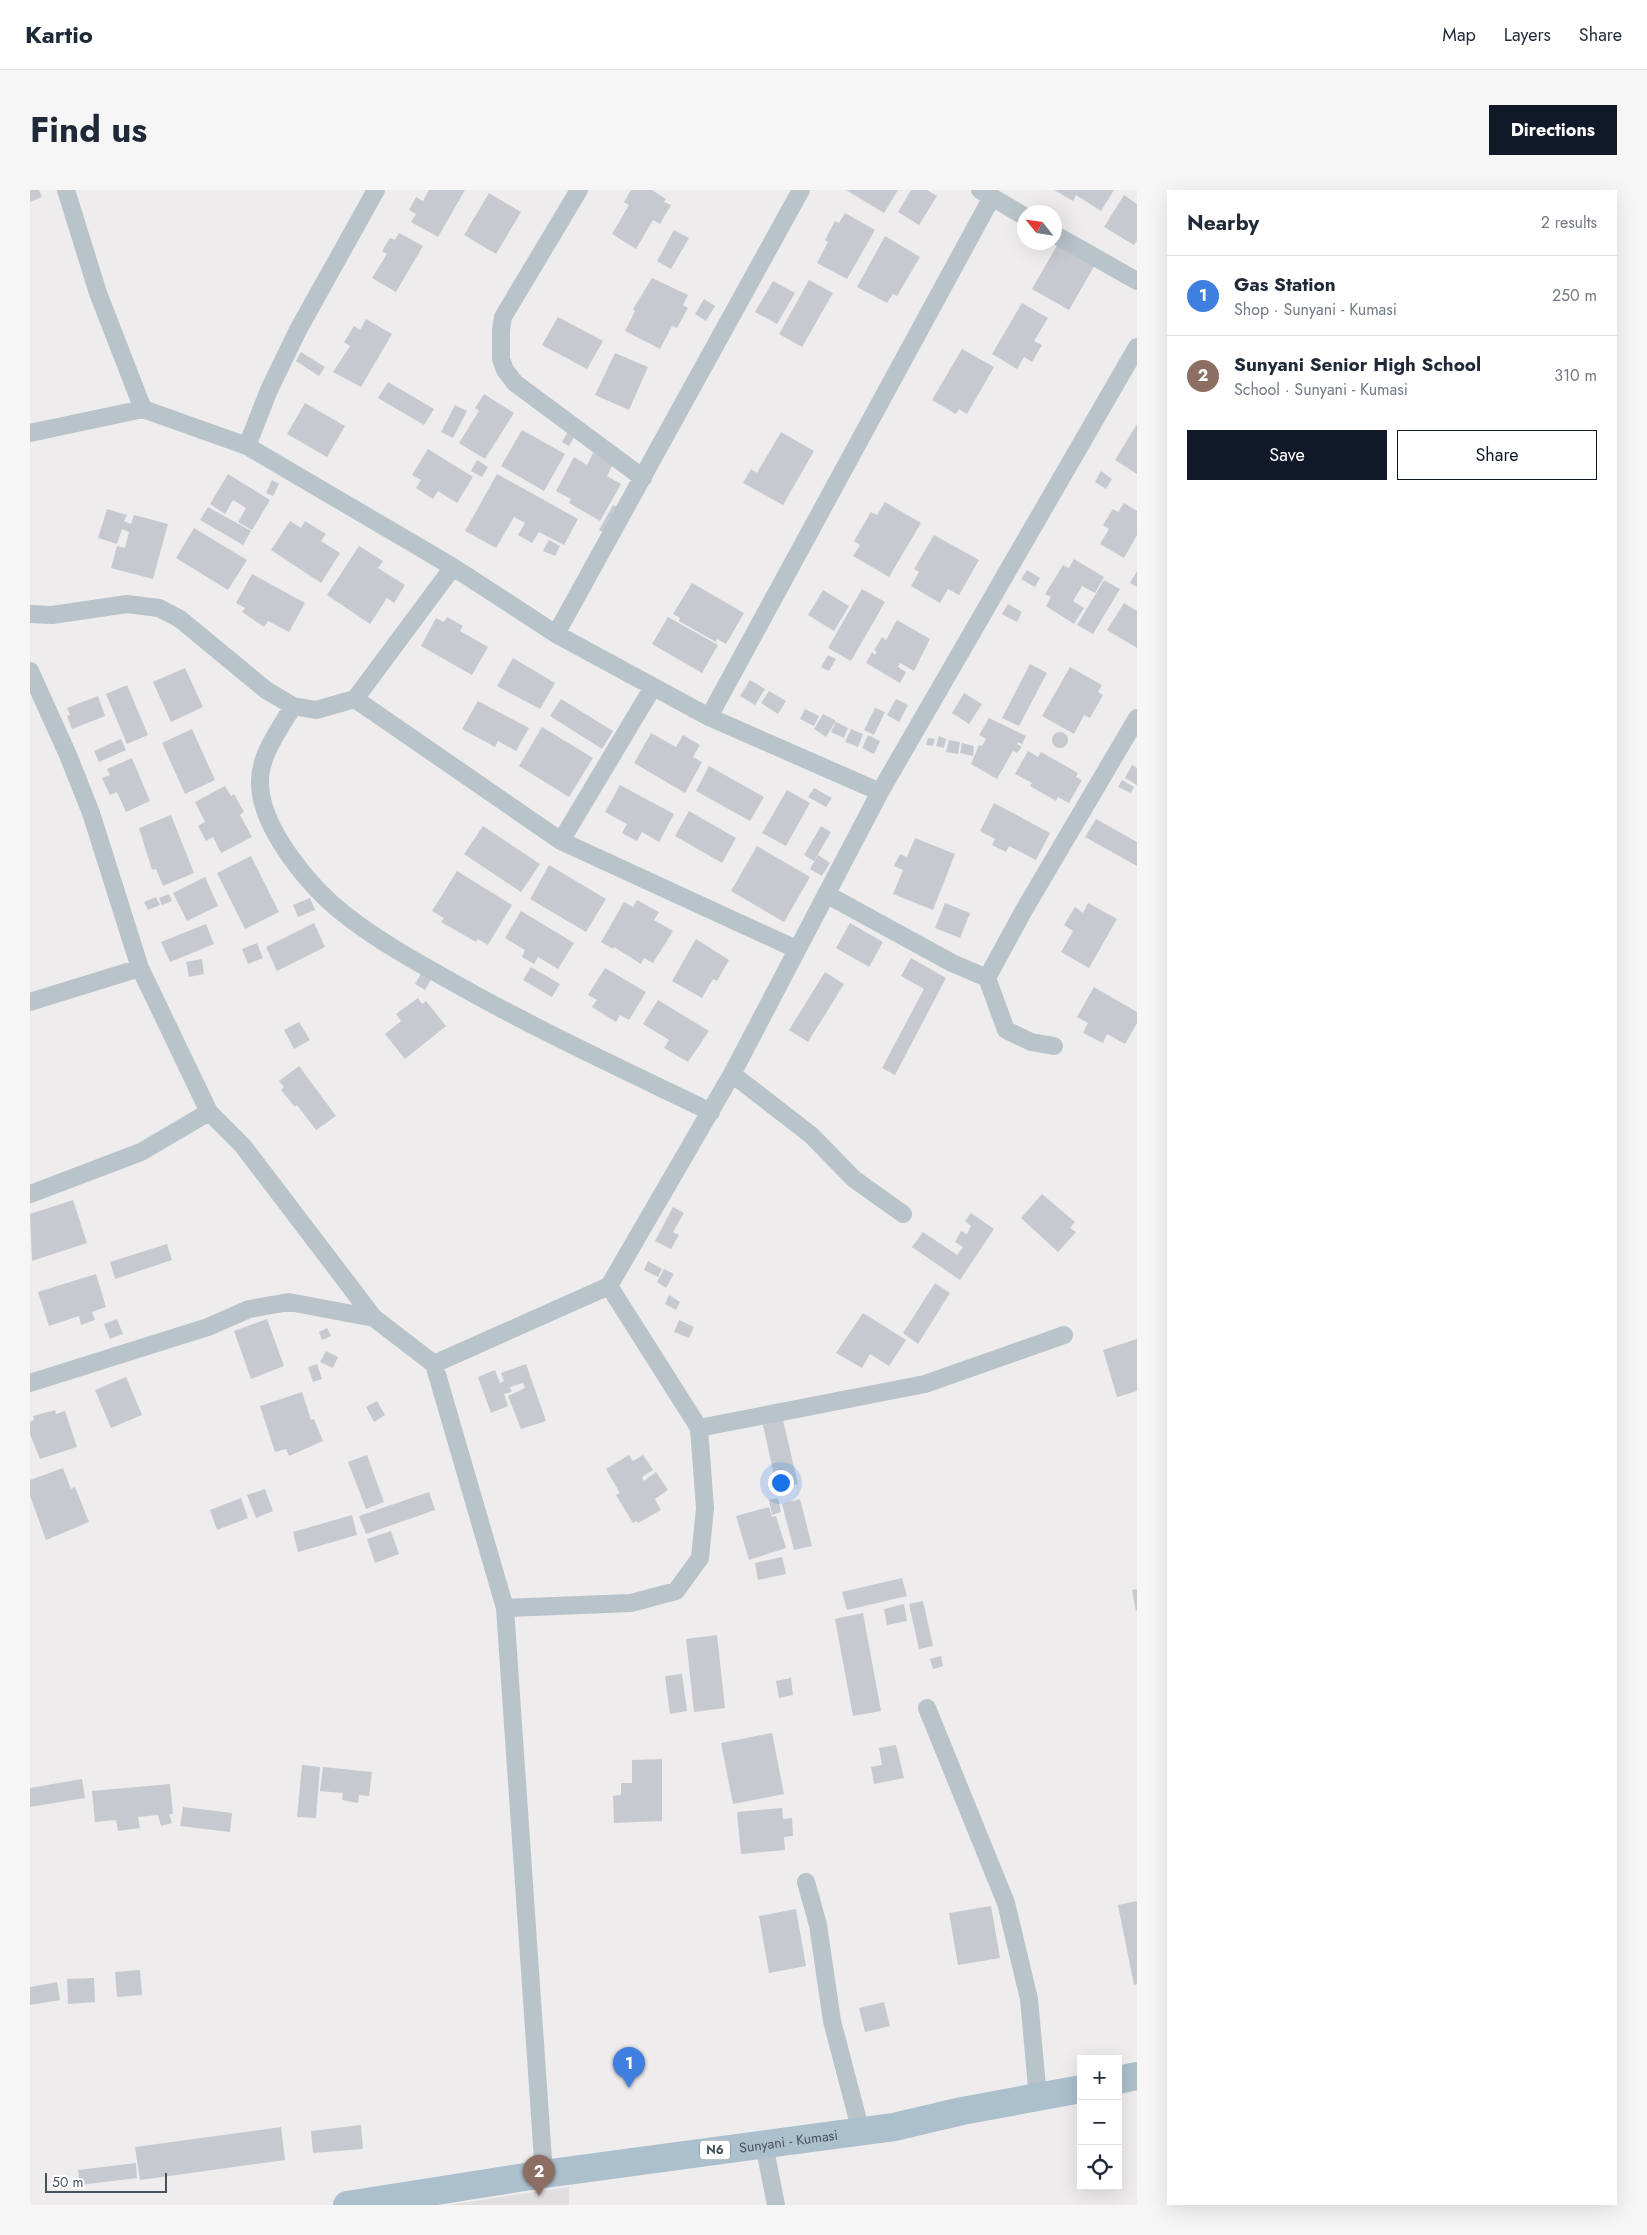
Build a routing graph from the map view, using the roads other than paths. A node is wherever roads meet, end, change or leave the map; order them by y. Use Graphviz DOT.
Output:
graph roads {
  1 [pos="66,190"];
  2 [pos="376,190"];
  3 [pos="579,190"];
  4 [pos="801,190"];
  5 [pos="986,194"];
  6 [pos="1017,212"];
  7 [pos="1062,239"];
  8 [pos="1137,281"];
  9 [pos="1137,347"];
  10 [pos="143,408"];
  11 [pos="30,433"];
  12 [pos="247,446"];
  13 [pos="643,478"];
  14 [pos="454,568"];
  15 [pos="30,614"];
  16 [pos="556,634"];
  17 [pos="30,671"];
  18 [pos="653,687"];
  19 [pos="355,699"];
  20 [pos="293,706"];
  21 [pos="709,717"];
  22 [pos="1137,718"];
  23 [pos="880,792"];
  24 [pos="560,841"];
  25 [pos="826,894"];
  26 [pos="796,949"];
  27 [pos="140,968"];
  28 [pos="987,978"];
  29 [pos="30,1002"];
  30 [pos="1054,1046"];
  31 [pos="732,1074"];
  32 [pos="209,1112"];
  33 [pos="711,1112"];
  34 [pos="30,1194"];
  35 [pos="903,1214"];
  36 [pos="609,1286"];
  37 [pos="374,1318"];
  38 [pos="1064,1334"];
  39 [pos="434,1364"];
  40 [pos="30,1383"];
  41 [pos="699,1428"];
  42 [pos="505,1608"];
  43 [pos="927,1708"];
  44 [pos="806,1882"];
  45 [pos="1137,2076"];
  46 [pos="1122,2079"];
  47 [pos="1077,2090"];
  48 [pos="1038,2098"];
  49 [pos="861,2132"];
  50 [pos="764,2144"];
  51 [pos="544,2174"];
  52 [pos="347,2205"];
  53 [pos="776,2205"];
  1 -- 10 [label="street"];
  2 -- 12 [label="street"];
  3 -- 13 [label="street"];
  4 -- 13 [label="street"];
  5 -- 6 [label="street"];
  5 -- 21 [label="street"];
  7 -- 8 [label="street"];
  9 -- 23 [label="street"];
  10 -- 11 [label="street"];
  10 -- 12 [label="street"];
  12 -- 14 [label="street"];
  13 -- 16 [label="street"];
  14 -- 16 [label="street"];
  14 -- 19 [label="street"];
  15 -- 20 [label="street"];
  16 -- 18 [label="street"];
  17 -- 27 [label="street"];
  18 -- 21 [label="street"];
  18 -- 24 [label="street"];
  19 -- 20 [label="street"];
  19 -- 24 [label="street"];
  20 -- 33 [label="street"];
  21 -- 23 [label="street"];
  22 -- 28 [label="street"];
  23 -- 25 [label="street"];
  24 -- 26 [label="street"];
  25 -- 26 [label="street"];
  25 -- 28 [label="street"];
  26 -- 31 [label="street"];
  27 -- 29 [label="street"];
  27 -- 32 [label="street"];
  28 -- 30 [label="street"];
  31 -- 33 [label="street"];
  31 -- 35 [label="street"];
  32 -- 34 [label="street"];
  32 -- 37 [label="street"];
  33 -- 36 [label="street"];
  36 -- 39 [label="street"];
  36 -- 41 [label="street"];
  37 -- 39 [label="street"];
  37 -- 40 [label="street"];
  38 -- 41 [label="street"];
  39 -- 42 [label="street"];
  41 -- 42 [label="street"];
  42 -- 51 [label="street"];
  43 -- 48 [label="street"];
  44 -- 49 [label="street"];
  45 -- 46 [label="main road"];
  47 -- 48 [label="main road, Sunyani - Kumasi / N6"];
  48 -- 49 [label="main road, Sunyani - Kumasi / N6"];
  49 -- 50 [label="main road, Sunyani - Kumasi / N6"];
  50 -- 51 [label="main road, Sunyani - Kumasi / N6"];
  50 -- 53 [label="street"];
  51 -- 52 [label="main road, Sunyani - Kumasi / N6"];
}
